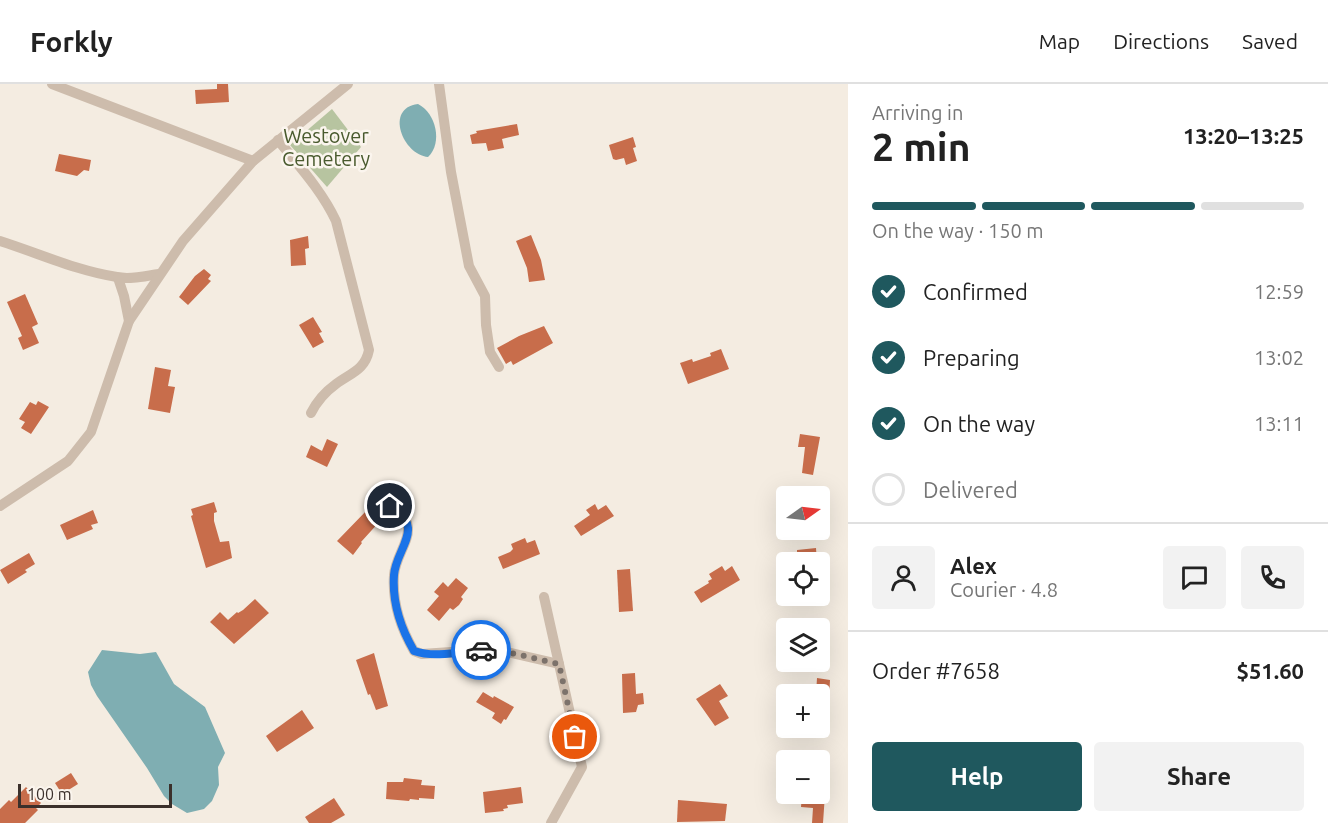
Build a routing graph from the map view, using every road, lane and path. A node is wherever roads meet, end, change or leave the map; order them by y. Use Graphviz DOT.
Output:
graph roads {
  1 [pos="52,84"];
  2 [pos="348,84"];
  3 [pos="439,84"];
  4 [pos="278,140"];
  5 [pos="254,161"];
  6 [pos="0,241"];
  7 [pos="159,274"];
  8 [pos="118,278"];
  9 [pos="129,321"];
  10 [pos="499,367"];
  11 [pos="311,413"];
  12 [pos="0,506"];
  13 [pos="390,506"];
  14 [pos="544,597"];
  15 [pos="559,664"];
  16 [pos="551,823"];
  1 -- 5 [label="street"];
  2 -- 4 [label="street"];
  3 -- 10 [label="street"];
  4 -- 5 [label="street"];
  4 -- 11 [label="street"];
  5 -- 7 [label="street"];
  6 -- 8 [label="street"];
  7 -- 8 [label="street"];
  7 -- 9 [label="street"];
  8 -- 9 [label="street"];
  9 -- 12 [label="street"];
  13 -- 15 [label="street"];
  14 -- 15 [label="street"];
  15 -- 16 [label="street"];
}
